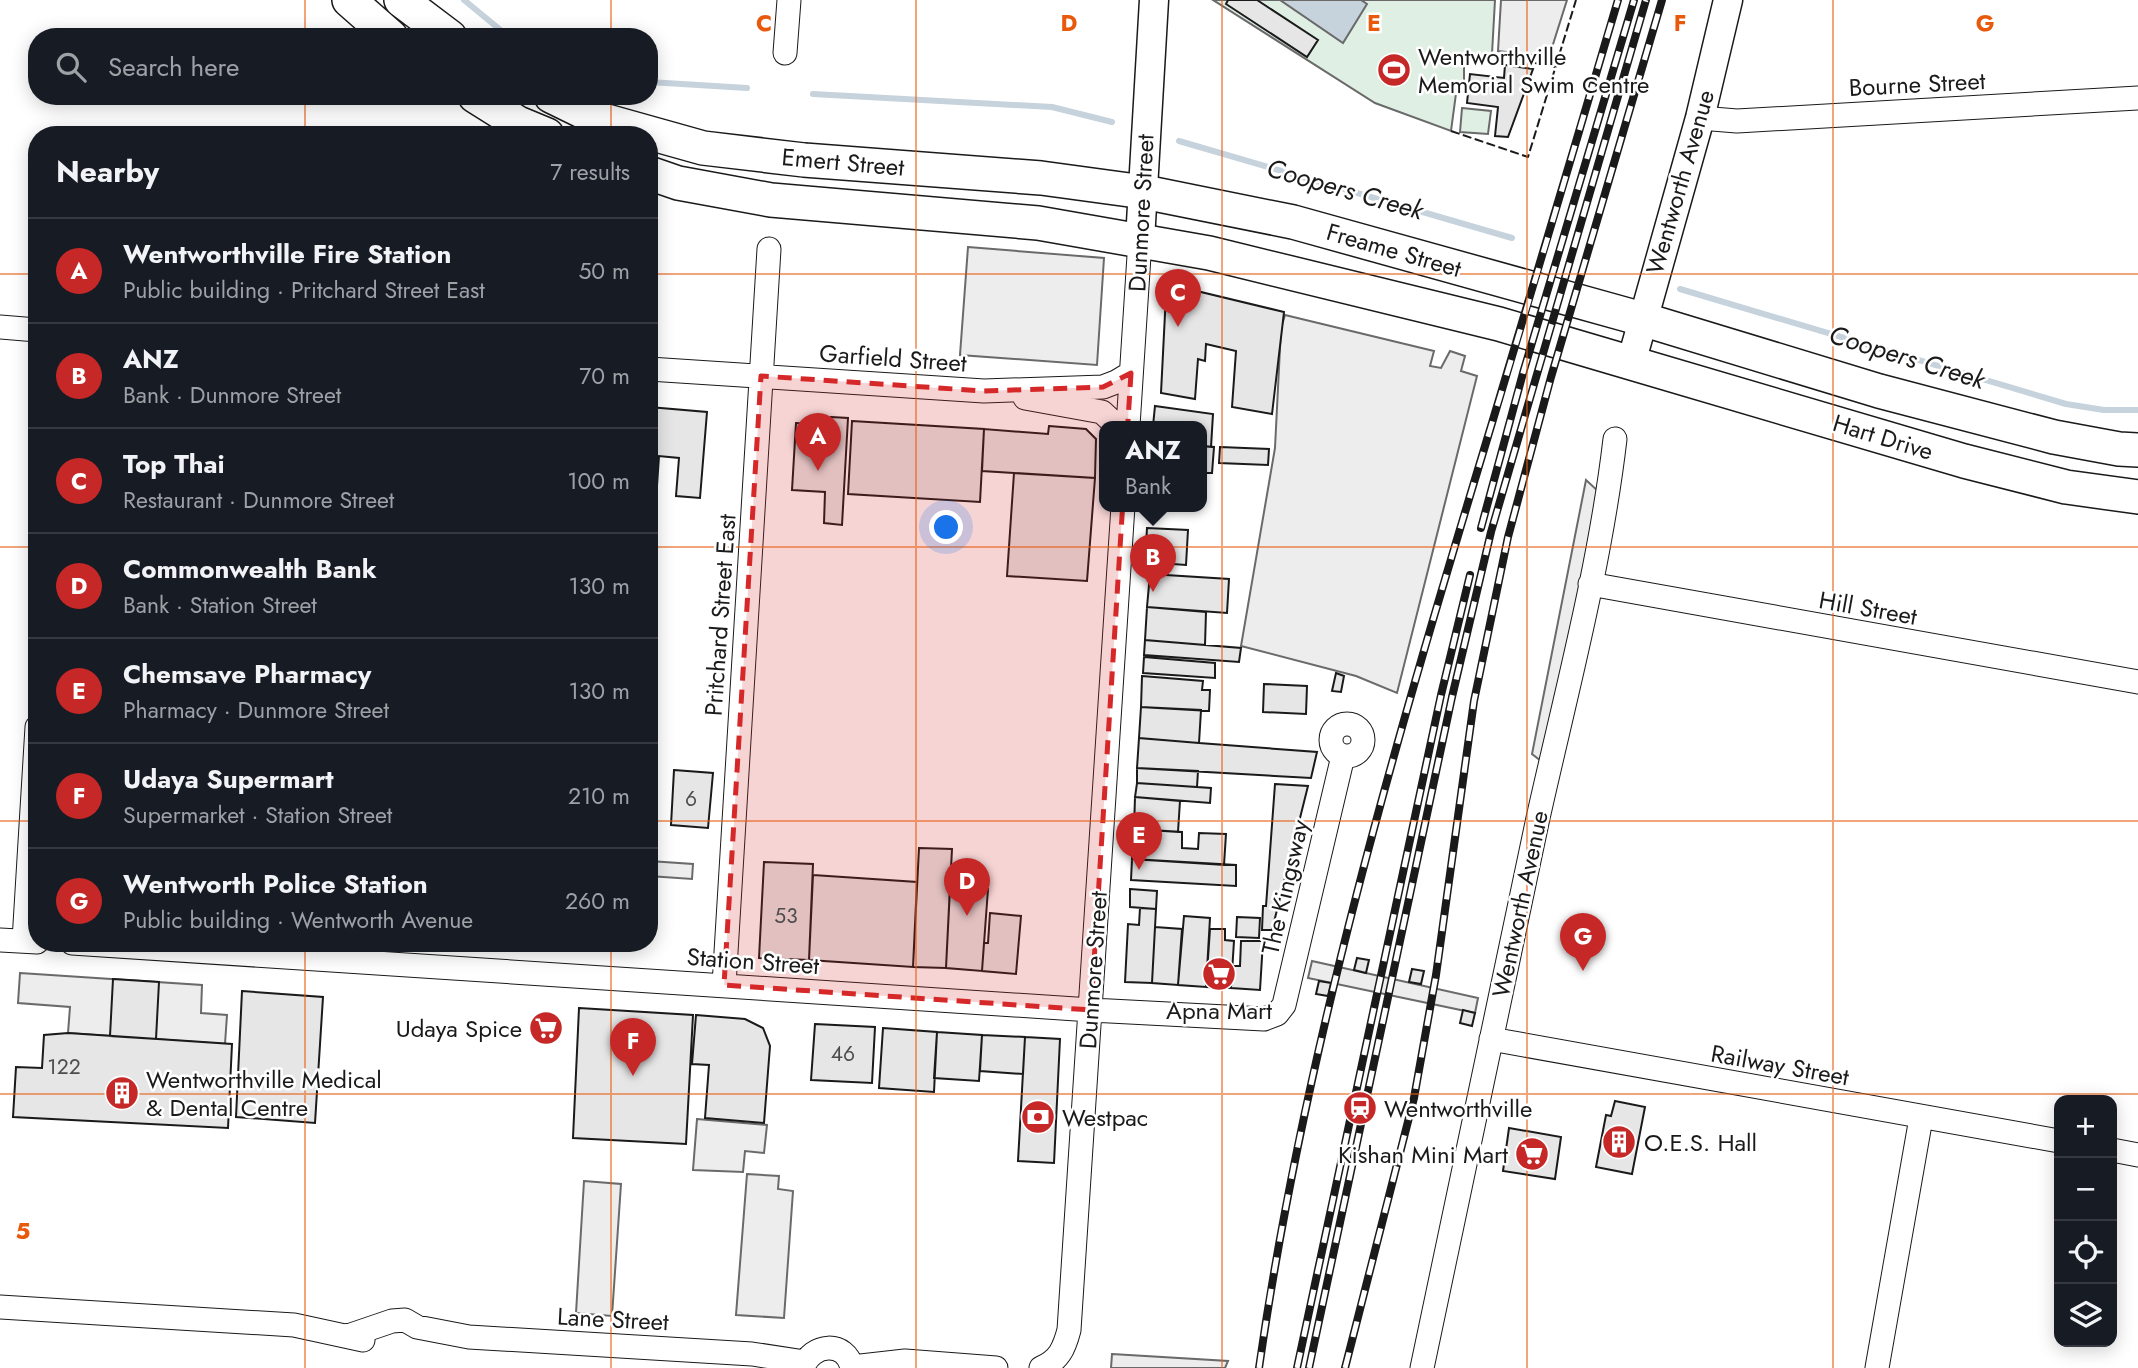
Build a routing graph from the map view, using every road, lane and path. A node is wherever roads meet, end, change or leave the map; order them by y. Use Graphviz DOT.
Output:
graph roads {
  1 [pos="349,0"];
  2 [pos="401,0"];
  3 [pos="789,0"];
  4 [pos="1154,0"];
  5 [pos="1728,0"];
  6 [pos="381,28"];
  7 [pos="438,28"];
  8 [pos="785,53"];
  9 [pos="2138,98"];
  10 [pos="489,105"];
  11 [pos="569,105"];
  12 [pos="1700,118"];
  13 [pos="524,126"];
  14 [pos="621,126"];
  15 [pos="658,138"];
  16 [pos="658,176"];
  17 [pos="1144,192"];
  18 [pos="1140,240"];
  19 [pos="769,249"];
  20 [pos="1642,319"];
  21 [pos="0,327"];
  22 [pos="28,329"];
  23 [pos="1631,363"];
  24 [pos="658,370"];
  25 [pos="1131,373"];
  26 [pos="761,376"];
  27 [pos="984,390"];
  28 [pos="1111,421"];
  29 [pos="1128,421"];
  30 [pos="1615,439"];
  31 [pos="2138,450"];
  32 [pos="2138,497"];
  33 [pos="1123,512"];
  34 [pos="1590,584"];
  35 [pos="2138,682"];
  36 [pos="1343,756"];
  37 [pos="0,940"];
  38 [pos="28,941"];
  39 [pos="345,952"];
  40 [pos="375,953"];
  41 [pos="724,985"];
  42 [pos="1091,1010"];
  43 [pos="1264,1019"];
  44 [pos="1490,1039"];
  45 [pos="1921,1118"];
  46 [pos="2054,1140"];
  47 [pos="2117,1151"];
  48 [pos="2138,1155"];
  49 [pos="0,1307"];
  50 [pos="804,1365"];
  51 [pos="852,1368"];
  52 [pos="996,1368"];
  53 [pos="1041,1368"];
  54 [pos="1422,1368"];
  55 [pos="1877,1368"];
  1 -- 6 [label="highway"];
  2 -- 7 [label="highway"];
  3 -- 8 [label="street"];
  4 -- 17 [label="main road, Dunmore Street"];
  5 -- 12 [label="main road, Wentworth Avenue"];
  9 -- 12 [label="street, Bourne Street"];
  10 -- 13 [label="highway"];
  11 -- 14 [label="highway, Emert Street"];
  12 -- 20 [label="main road, Wentworth Avenue"];
  15 -- 17 [label="highway, Emert Street"];
  16 -- 18 [label="highway, Emert Street"];
  17 -- 18 [label="main road, Dunmore Street"];
  17 -- 20 [label="highway, Freame Street"];
  18 -- 23 [label="highway, Freame Street"];
  18 -- 25 [label="street, Dunmore Street"];
  19 -- 26 [label="street, Pritchard Street East"];
  20 -- 23 [label="main road, Wentworth Avenue"];
  20 -- 31 [label="highway, Hart Drive"];
  21 -- 22 [label="street"];
  23 -- 32 [label="highway, Hart Drive"];
  24 -- 26 [label="street, Garfield Street"];
  25 -- 27 [label="street, Garfield Street"];
  25 -- 29 [label="street, Dunmore Street"];
  26 -- 27 [label="street, Garfield Street"];
  26 -- 41 [label="street, Pritchard Street East"];
  27 -- 28 [label="street"];
  30 -- 34 [label="street, Wentworth Avenue"];
  33 -- 42 [label="street, Dunmore Street"];
  34 -- 35 [label="street, Hill Street"];
  34 -- 44 [label="street, Wentworth Avenue"];
  36 -- 43 [label="street, The Kingsway"];
  37 -- 38 [label="street"];
  39 -- 40 [label="street, Station Street"];
  40 -- 41 [label="street, Station Street"];
  41 -- 42 [label="street, Station Street"];
  42 -- 43 [label="street, Station Street"];
  42 -- 53 [label="street, Dunmore Street"];
  44 -- 45 [label="street, Railway Street"];
  44 -- 54 [label="street, Wentworth Avenue"];
  45 -- 46 [label="street, Railway Street"];
  45 -- 55 [label="street"];
  47 -- 48 [label="street"];
  49 -- 50 [label="street, Lane Street"];
  50 -- 51 [label="street"];
  51 -- 52 [label="street"];
}
